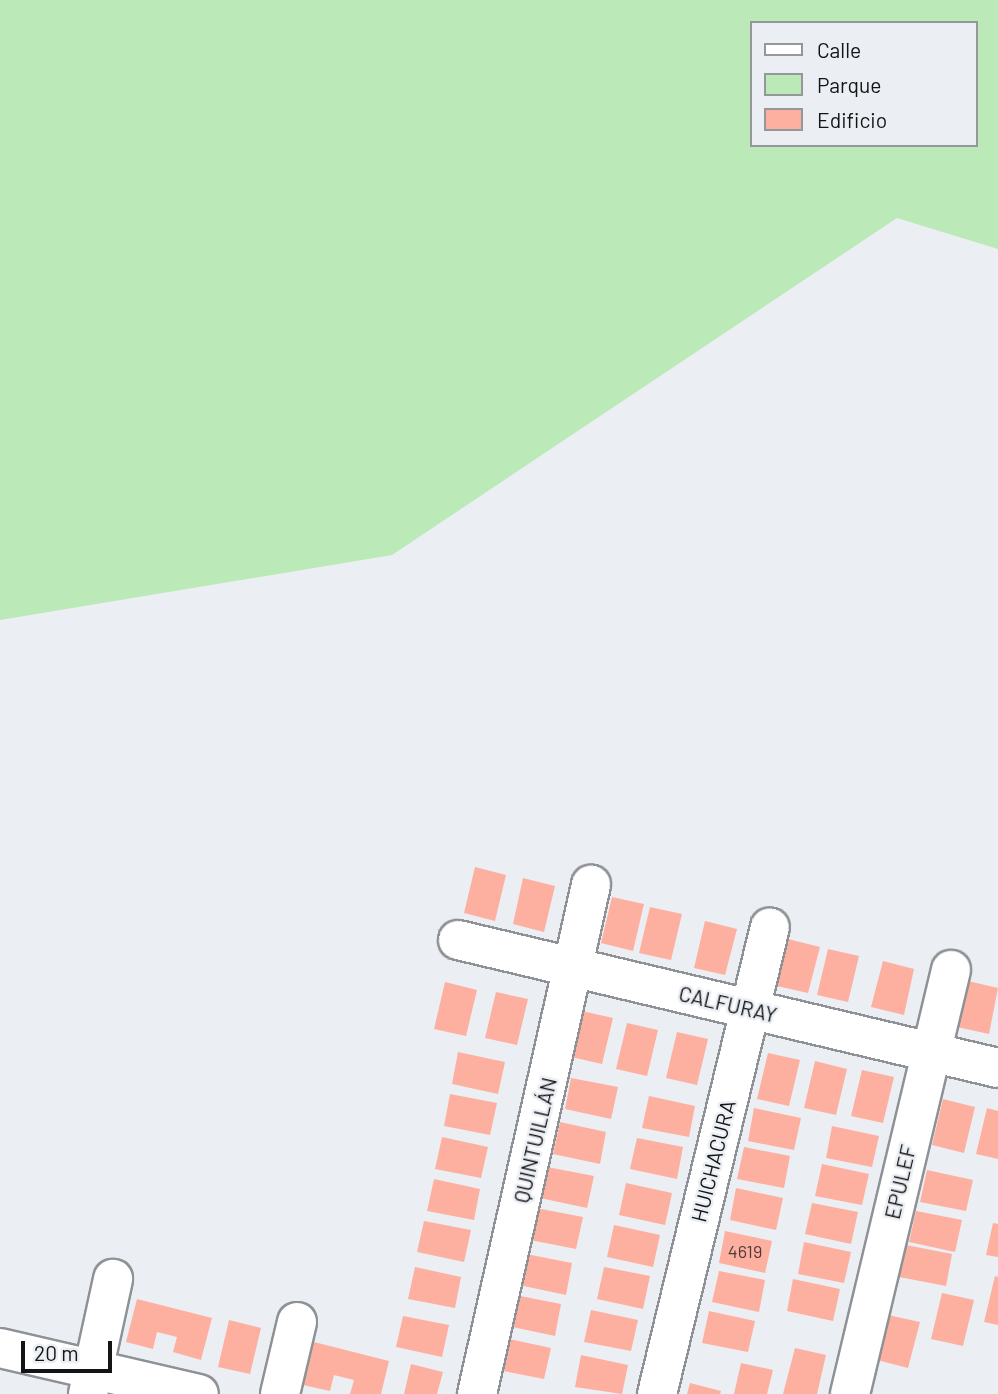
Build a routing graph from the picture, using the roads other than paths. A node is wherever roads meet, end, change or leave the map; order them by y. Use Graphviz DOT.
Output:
graph roads {
  1 [pos="591,885"];
  2 [pos="771,927"];
  3 [pos="458,940"];
  4 [pos="573,967"];
  5 [pos="951,970"];
  6 [pos="750,1009"];
  7 [pos="931,1052"];
  8 [pos="998,1068"];
  9 [pos="113,1279"];
  10 [pos="298,1322"];
  11 [pos="0,1348"];
  12 [pos="90,1382"];
  13 [pos="199,1394"];
  14 [pos="280,1394"];
  15 [pos="477,1394"];
  16 [pos="657,1394"];
  17 [pos="850,1394"];
  1 -- 4 [label="street, QUINTUILLÁN"];
  2 -- 6 [label="street, HUICHACURA"];
  3 -- 4 [label="street, CALFURAY"];
  4 -- 6 [label="street, CALFURAY"];
  4 -- 15 [label="street, QUINTUILLÁN"];
  5 -- 7 [label="street, EPULEF"];
  6 -- 7 [label="street, CALFURAY"];
  6 -- 16 [label="street, HUICHACURA"];
  7 -- 8 [label="street, CALFURAY"];
  7 -- 17 [label="street, EPULEF"];
  9 -- 12 [label="street"];
  10 -- 14 [label="street"];
  11 -- 12 [label="street"];
  12 -- 13 [label="street"];
}
